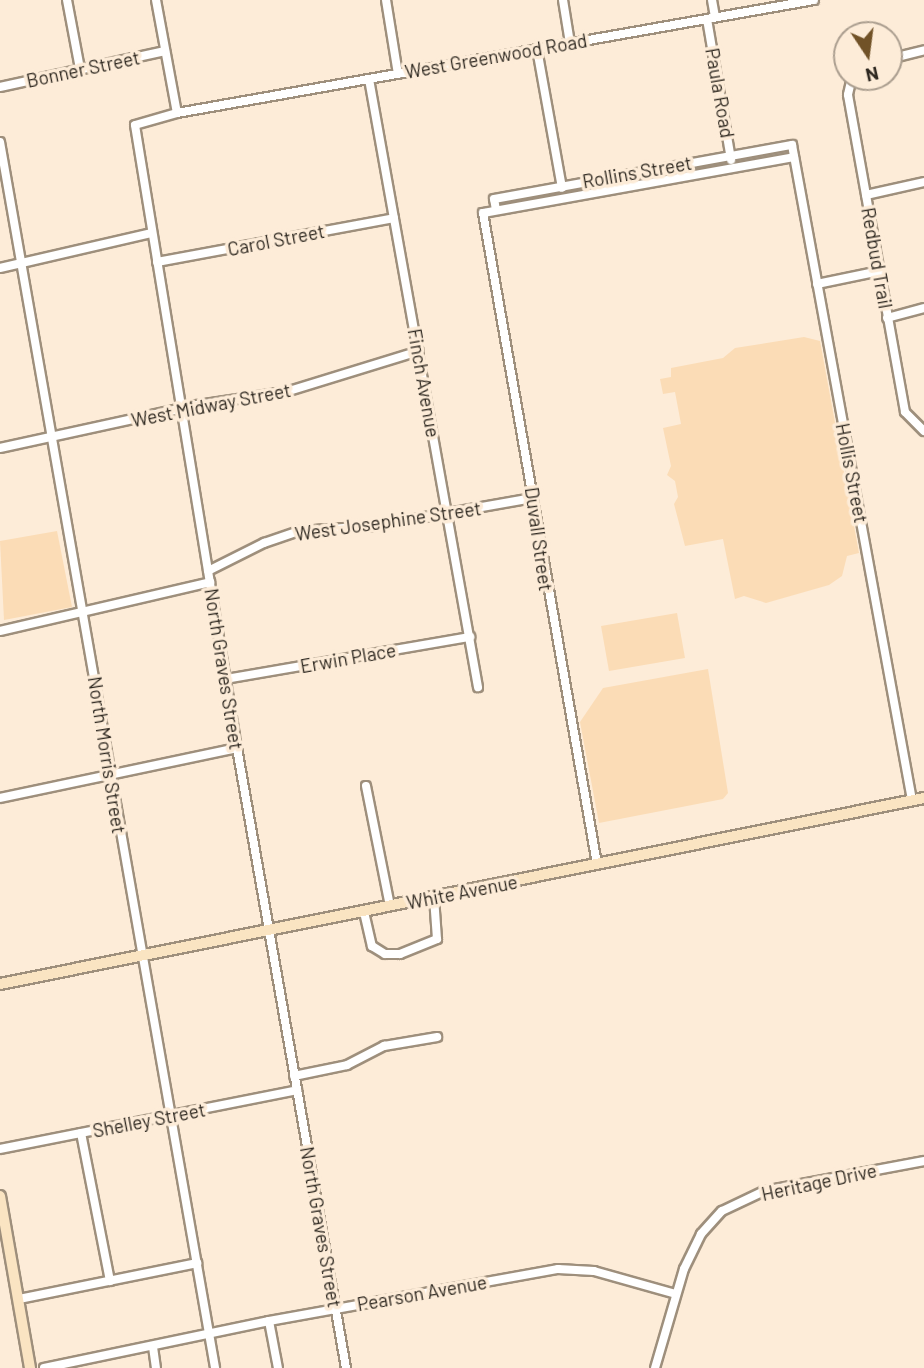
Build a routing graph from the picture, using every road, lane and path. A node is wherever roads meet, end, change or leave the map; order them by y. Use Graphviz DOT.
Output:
graph roads {
  1 [pos="67,0"];
  2 [pos="156,0"];
  3 [pos="386,0"];
  4 [pos="563,0"];
  5 [pos="712,0"];
  6 [pos="814,0"];
  7 [pos="711,18"];
  8 [pos="570,43"];
  9 [pos="537,49"];
  10 [pos="924,50"];
  11 [pos="165,51"];
  12 [pos="903,55"];
  13 [pos="80,69"];
  14 [pos="398,74"];
  15 [pos="369,79"];
  16 [pos="0,87"];
  17 [pos="849,91"];
  18 [pos="177,113"];
  19 [pos="0,142"];
  20 [pos="792,145"];
  21 [pos="731,155"];
  22 [pos="794,157"];
  23 [pos="733,167"];
  24 [pos="3,178"];
  25 [pos="924,182"];
  26 [pos="562,186"];
  27 [pos="866,195"];
  28 [pos="564,198"];
  29 [pos="496,210"];
  30 [pos="483,212"];
  31 [pos="394,218"];
  32 [pos="152,233"];
  33 [pos="157,262"];
  34 [pos="23,263"];
  35 [pos="0,268"];
  36 [pos="880,271"];
  37 [pos="817,284"];
  38 [pos="924,309"];
  39 [pos="887,318"];
  40 [pos="419,351"];
  41 [pos="183,409"];
  42 [pos="924,431"];
  43 [pos="54,436"];
  44 [pos="0,448"];
  45 [pos="532,498"];
  46 [pos="448,514"];
  47 [pos="208,571"];
  48 [pos="210,582"];
  49 [pos="85,611"];
  50 [pos="0,631"];
  51 [pos="470,637"];
  52 [pos="226,679"];
  53 [pos="478,687"];
  54 [pos="237,748"];
  55 [pos="111,775"];
  56 [pos="366,786"];
  57 [pos="0,798"];
  58 [pos="918,799"];
  59 [pos="597,864"];
  60 [pos="434,897"];
  61 [pos="390,906"];
  62 [pos="364,912"];
  63 [pos="269,930"];
  64 [pos="140,956"];
  65 [pos="0,984"];
  66 [pos="437,1037"];
  67 [pos="294,1076"];
  68 [pos="297,1090"];
  69 [pos="170,1115"];
  70 [pos="81,1133"];
  71 [pos="0,1149"];
  72 [pos="924,1161"];
  73 [pos="0,1196"];
  74 [pos="197,1263"];
  75 [pos="110,1281"];
  76 [pos="676,1294"];
  77 [pos="19,1299"];
  78 [pos="335,1308"];
  79 [pos="269,1321"];
  80 [pos="209,1333"];
  81 [pos="153,1347"];
  82 [pos="30,1368"];
  83 [pos="44,1368"];
  84 [pos="156,1368"];
  85 [pos="215,1368"];
  86 [pos="278,1368"];
  87 [pos="346,1368"];
  88 [pos="655,1368"];
  1 -- 13 [label="street"];
  2 -- 11 [label="street"];
  3 -- 14 [label="street"];
  4 -- 8 [label="street"];
  5 -- 7 [label="street, Paula Road"];
  6 -- 7 [label="street, West Greenwood Road"];
  7 -- 8 [label="street, West Greenwood Road"];
  7 -- 21 [label="street, Paula Road"];
  8 -- 9 [label="street, West Greenwood Road"];
  9 -- 14 [label="street, West Greenwood Road"];
  9 -- 26 [label="street"];
  10 -- 12 [label="street"];
  11 -- 13 [label="street, Bonner Street"];
  11 -- 18 [label="street"];
  13 -- 16 [label="street, Bonner Street"];
  14 -- 15 [label="street, West Greenwood Road"];
  15 -- 18 [label="street, West Greenwood Road"];
  15 -- 31 [label="street, Finch Avenue"];
  17 -- 27 [label="street, Redbud Trail"];
  18 -- 32 [label="street, North Graves Street"];
  19 -- 24 [label="street, North Morris Street"];
  20 -- 21 [label="street, Rollins Street"];
  20 -- 22 [label="street, Hollis Street"];
  21 -- 23 [label="street, Paula Road"];
  21 -- 26 [label="street, Rollins Street"];
  22 -- 23 [label="street, Rollins Street"];
  22 -- 37 [label="street, Hollis Street"];
  23 -- 28 [label="street, Rollins Street"];
  24 -- 34 [label="street, North Morris Street"];
  25 -- 27 [label="street"];
  26 -- 28 [label="street"];
  26 -- 29 [label="street, Rollins Street"];
  27 -- 36 [label="street, Redbud Trail"];
  28 -- 29 [label="street, Rollins Street"];
  29 -- 30 [label="street, Rollins Street"];
  30 -- 45 [label="street, Duvall Street"];
  31 -- 33 [label="street, Carol Street"];
  31 -- 40 [label="street, Finch Avenue"];
  32 -- 33 [label="street, North Graves Street"];
  32 -- 34 [label="street"];
  33 -- 41 [label="street, North Graves Street"];
  34 -- 35 [label="street"];
  34 -- 43 [label="street, North Morris Street"];
  36 -- 37 [label="street"];
  36 -- 39 [label="street, Redbud Trail"];
  37 -- 58 [label="street, Hollis Street"];
  38 -- 39 [label="street"];
  39 -- 42 [label="street, Redbud Trail"];
  40 -- 41 [label="street, West Midway Street"];
  40 -- 46 [label="street, Finch Avenue"];
  41 -- 43 [label="street, West Midway Street"];
  41 -- 47 [label="street, North Graves Street"];
  43 -- 44 [label="street, West Midway Street"];
  43 -- 49 [label="street, North Morris Street"];
  45 -- 46 [label="street, West Josephine Street"];
  45 -- 59 [label="street, Duvall Street"];
  46 -- 47 [label="street, West Josephine Street"];
  46 -- 51 [label="street, Finch Avenue"];
  47 -- 48 [label="street, North Graves Street"];
  48 -- 49 [label="street"];
  48 -- 52 [label="street, North Graves Street"];
  49 -- 50 [label="street"];
  49 -- 55 [label="street, North Morris Street"];
  51 -- 52 [label="street, Erwin Place"];
  51 -- 53 [label="street, Finch Avenue"];
  52 -- 54 [label="street, North Graves Street"];
  54 -- 55 [label="street"];
  54 -- 63 [label="street, North Graves Street"];
  55 -- 57 [label="street"];
  55 -- 64 [label="street, North Morris Street"];
  56 -- 61 [label="street"];
  58 -- 59 [label="street, White Avenue"];
  59 -- 60 [label="street, White Avenue"];
  60 -- 61 [label="street, White Avenue"];
  60 -- 62 [label="street"];
  61 -- 62 [label="street, White Avenue"];
  62 -- 63 [label="street, White Avenue"];
  63 -- 64 [label="street, White Avenue"];
  63 -- 67 [label="street, North Graves Street"];
  64 -- 65 [label="street, White Avenue"];
  64 -- 69 [label="street, North Morris Street"];
  66 -- 67 [label="street"];
  67 -- 68 [label="street, North Graves Street"];
  68 -- 69 [label="street, Shelley Street"];
  68 -- 78 [label="street, North Graves Street"];
  69 -- 70 [label="street, Shelley Street"];
  69 -- 74 [label="street, North Morris Street"];
  70 -- 71 [label="street, Shelley Street"];
  70 -- 75 [label="street"];
  72 -- 76 [label="street, Heritage Drive"];
  73 -- 77 [label="street"];
  74 -- 75 [label="street"];
  74 -- 80 [label="street, North Morris Street"];
  75 -- 77 [label="street"];
  76 -- 78 [label="street, Pearson Avenue"];
  76 -- 88 [label="street, Heritage Drive"];
  77 -- 82 [label="street"];
  78 -- 79 [label="street, Pearson Avenue"];
  78 -- 87 [label="street, North Graves Street"];
  79 -- 80 [label="street, Pearson Avenue"];
  79 -- 86 [label="street"];
  80 -- 81 [label="street, Pearson Avenue"];
  80 -- 85 [label="street, North Morris Street"];
  81 -- 83 [label="street, Pearson Avenue"];
  81 -- 84 [label="street"];
}
